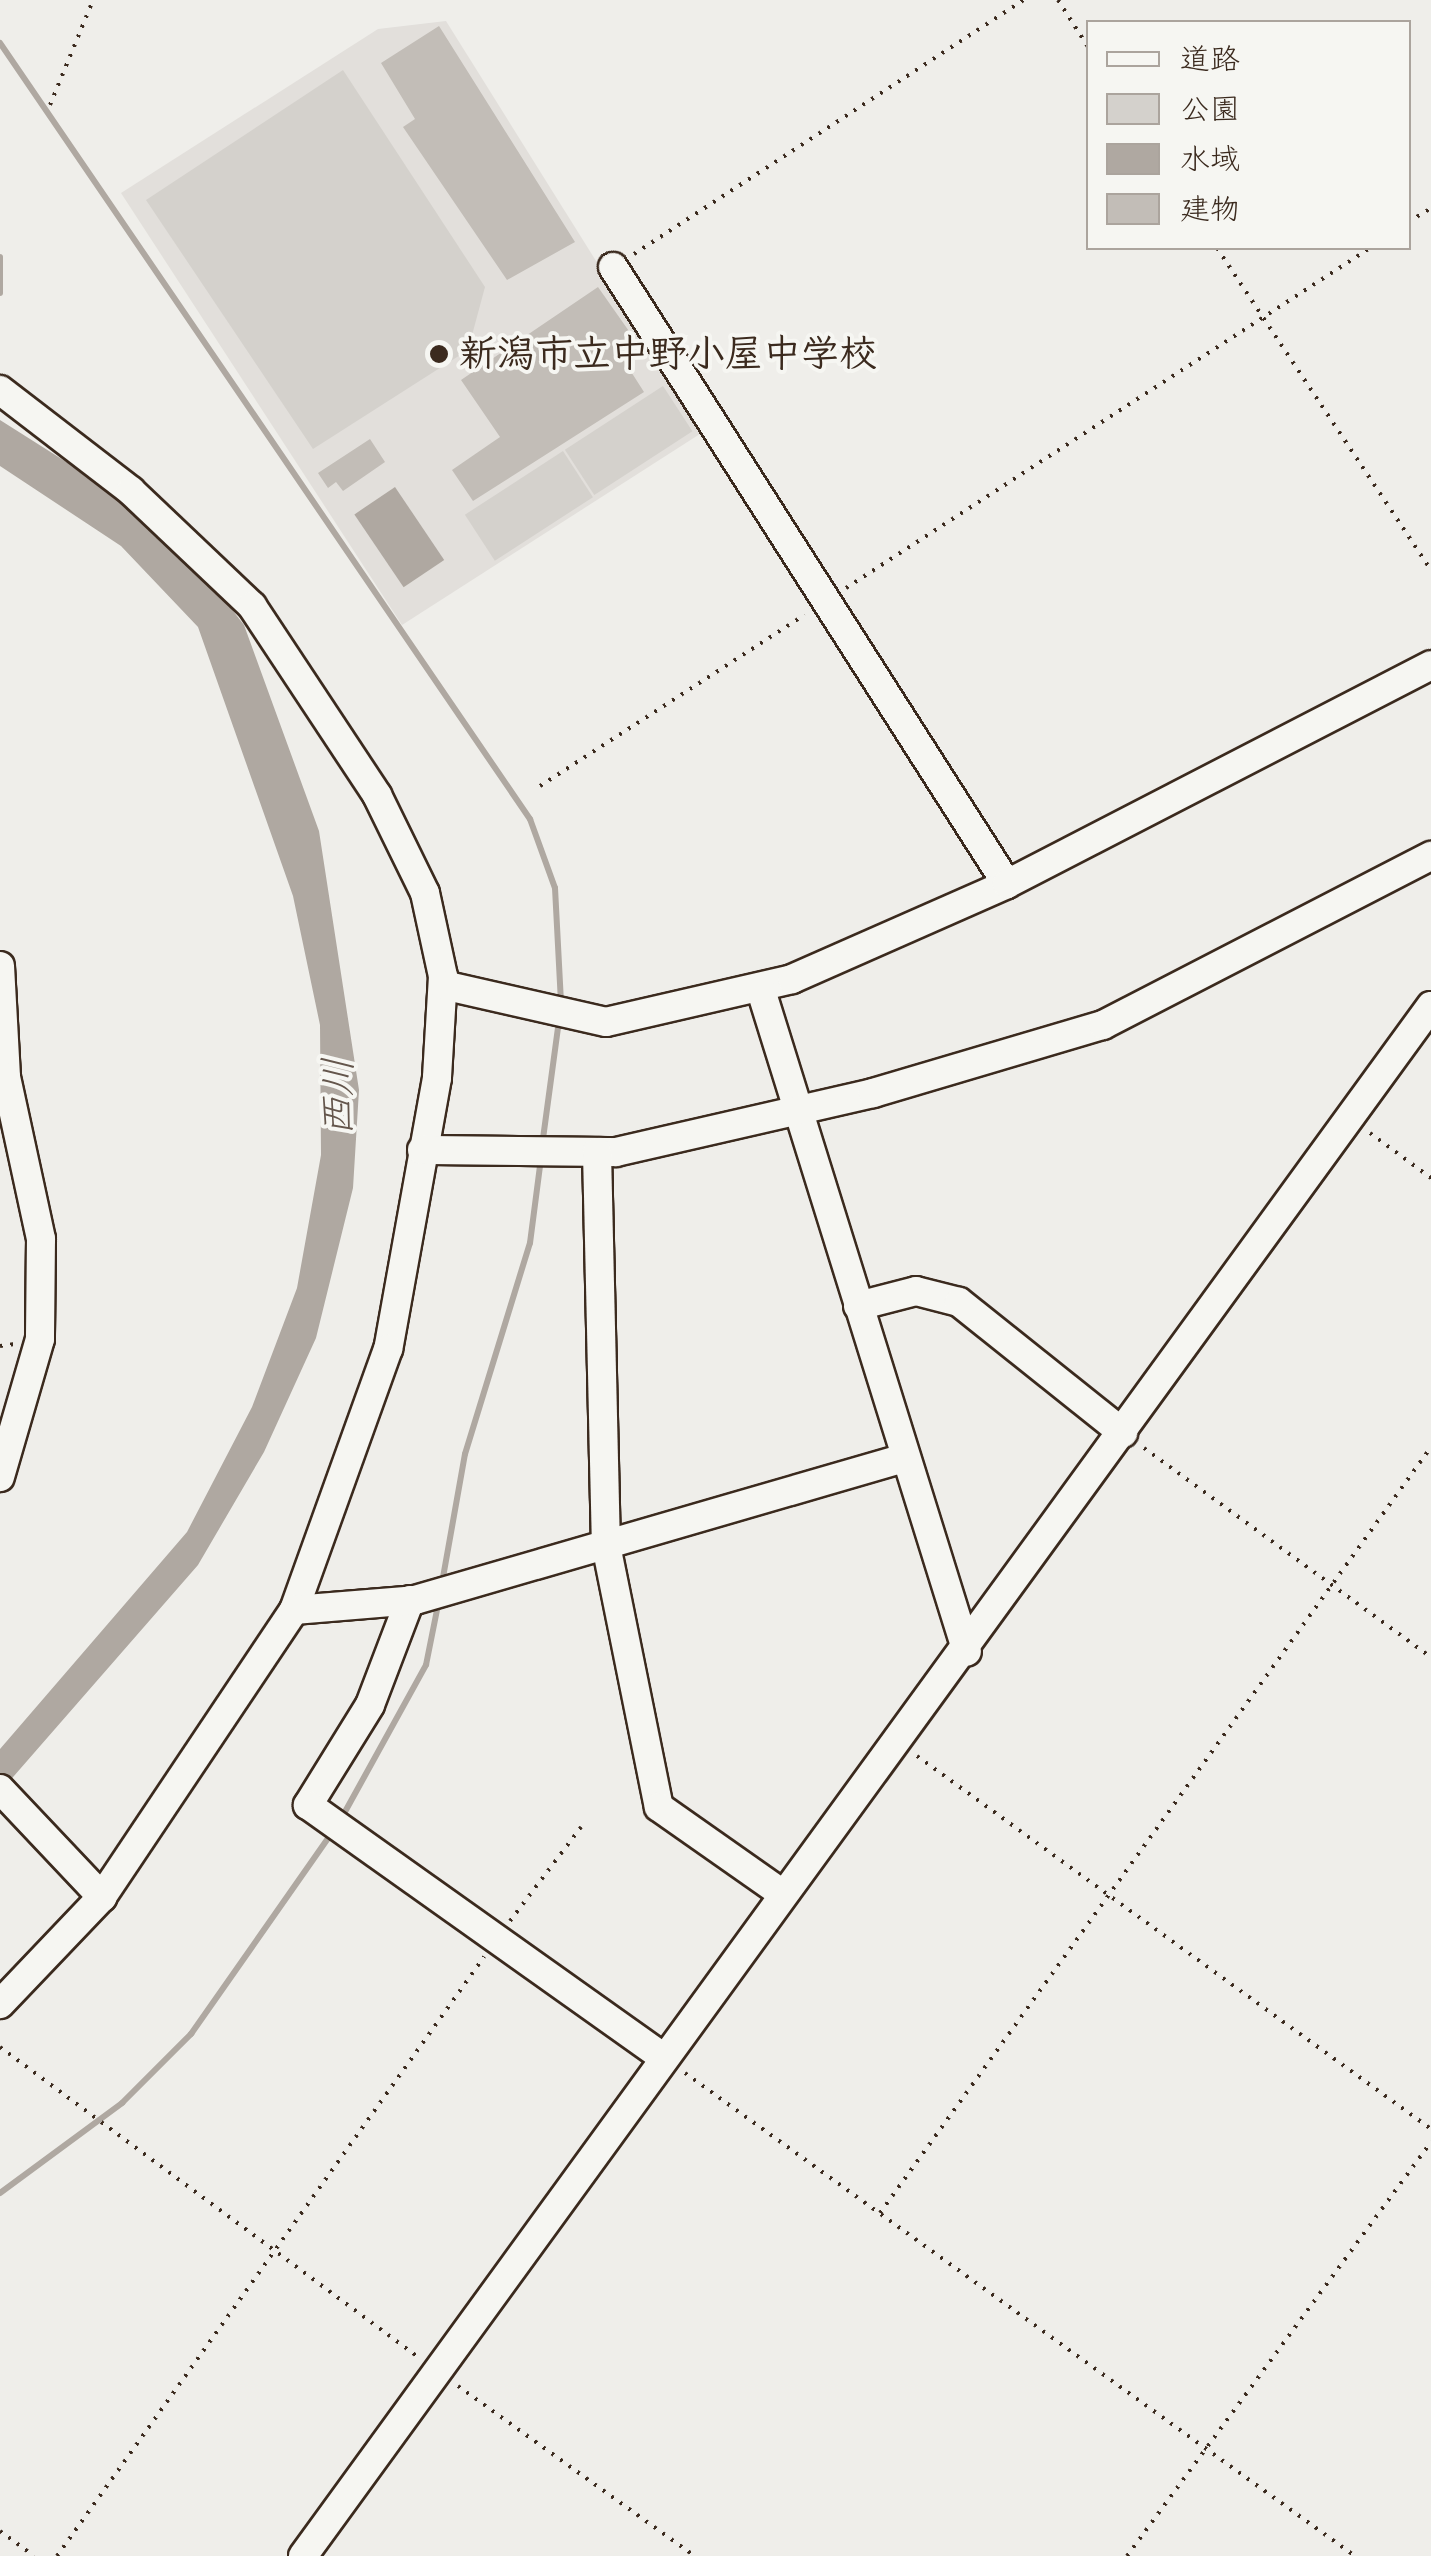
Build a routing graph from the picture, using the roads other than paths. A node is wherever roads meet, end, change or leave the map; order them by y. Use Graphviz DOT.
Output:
graph roads {
  1 [pos="614,267"];
  2 [pos="0,390"];
  3 [pos="1431,664"];
  4 [pos="1431,856"];
  5 [pos="1007,884"];
  6 [pos="0,966"];
  7 [pos="442,985"];
  8 [pos="760,987"];
  9 [pos="1431,1006"];
  10 [pos="798,1113"];
  11 [pos="422,1150"];
  12 [pos="597,1152"];
  13 [pos="858,1306"];
  14 [pos="1123,1433"];
  15 [pos="904,1458"];
  16 [pos="0,1476"];
  17 [pos="606,1545"];
  18 [pos="410,1600"];
  19 [pos="294,1610"];
  20 [pos="967,1652"];
  21 [pos="7,1795"];
  22 [pos="780,1892"];
  23 [pos="102,1898"];
  24 [pos="0,2004"];
  25 [pos="661,2056"];
  26 [pos="303,2556"];
  1 -- 5 [label="street"];
  2 -- 7 [label="street"];
  3 -- 5 [label="street"];
  4 -- 10 [label="street"];
  5 -- 8 [label="street"];
  6 -- 16 [label="street"];
  7 -- 8 [label="street"];
  7 -- 11 [label="street"];
  8 -- 10 [label="street"];
  9 -- 14 [label="street"];
  10 -- 12 [label="street"];
  10 -- 13 [label="street"];
  11 -- 12 [label="street"];
  11 -- 19 [label="street"];
  12 -- 17 [label="street"];
  13 -- 14 [label="street"];
  13 -- 15 [label="street"];
  14 -- 20 [label="street"];
  15 -- 17 [label="street"];
  15 -- 20 [label="street"];
  17 -- 18 [label="street"];
  17 -- 22 [label="street"];
  18 -- 19 [label="street"];
  18 -- 25 [label="street"];
  19 -- 23 [label="street"];
  20 -- 22 [label="street"];
  21 -- 23 [label="street"];
  22 -- 25 [label="street"];
  23 -- 24 [label="street"];
  25 -- 26 [label="street"];
}
